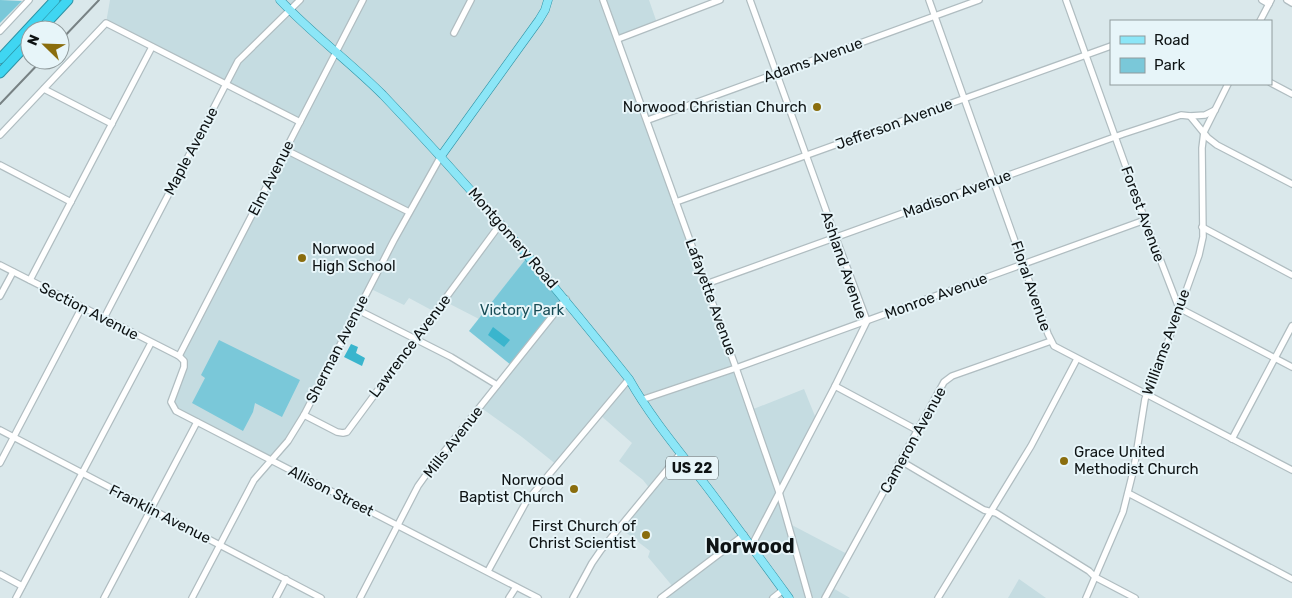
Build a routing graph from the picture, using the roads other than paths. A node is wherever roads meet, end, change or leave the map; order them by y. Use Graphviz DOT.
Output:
graph roads {
  1 [pos="29,0"];
  2 [pos="55,0"];
  3 [pos="68,0"];
  4 [pos="280,0"];
  5 [pos="300,0"];
  6 [pos="363,0"];
  7 [pos="471,0"];
  8 [pos="548,0"];
  9 [pos="603,0"];
  10 [pos="720,0"];
  11 [pos="750,0"];
  12 [pos="929,0"];
  13 [pos="979,0"];
  14 [pos="1066,0"];
  15 [pos="1262,0"];
  16 [pos="1287,0"];
  17 [pos="1270,2"];
  18 [pos="1292,3"];
  19 [pos="290,11"];
  20 [pos="935,16"];
  21 [pos="49,20"];
  22 [pos="1261,20"];
  23 [pos="0,31"];
  24 [pos="454,33"];
  25 [pos="618,39"];
  26 [pos="1110,46"];
  27 [pos="152,47"];
  28 [pos="337,51"];
  29 [pos="20,52"];
  30 [pos="1086,55"];
  31 [pos="0,59"];
  32 [pos="0,74"];
  33 [pos="777,74"];
  34 [pos="1272,84"];
  35 [pos="226,85"];
  36 [pos="1228,85"];
  37 [pos="44,89"];
  38 [pos="1292,94"];
  39 [pos="964,99"];
  40 [pos="1215,110"];
  41 [pos="1190,116"];
  42 [pos="648,120"];
  43 [pos="300,122"];
  44 [pos="112,124"];
  45 [pos="1204,132"];
  46 [pos="0,135"];
  47 [pos="1116,138"];
  48 [pos="286,150"];
  49 [pos="441,156"];
  50 [pos="807,156"];
  51 [pos="0,165"];
  52 [pos="993,182"];
  53 [pos="1292,184"];
  54 [pos="71,202"];
  55 [pos="676,202"];
  56 [pos="409,212"];
  57 [pos="1145,220"];
  58 [pos="501,223"];
  59 [pos="1202,228"];
  60 [pos="836,238"];
  61 [pos="1023,264"];
  62 [pos="0,265"];
  63 [pos="13,272"];
  64 [pos="1292,275"];
  65 [pos="30,280"];
  66 [pos="706,284"];
  67 [pos="0,296"];
  68 [pos="566,299"];
  69 [pos="82,308"];
  70 [pos="1179,308"];
  71 [pos="358,310"];
  72 [pos="104,318"];
  73 [pos="867,320"];
  74 [pos="1292,326"];
  75 [pos="415,339"];
  76 [pos="1051,342"];
  77 [pos="151,343"];
  78 [pos="179,356"];
  79 [pos="1275,358"];
  80 [pos="1077,359"];
  81 [pos="1292,367"];
  82 [pos="736,368"];
  83 [pos="628,379"];
  84 [pos="497,385"];
  85 [pos="835,386"];
  86 [pos="1147,394"];
  87 [pos="641,400"];
  88 [pos="304,415"];
  89 [pos="197,422"];
  90 [pos="0,430"];
  91 [pos="917,430"];
  92 [pos="14,437"];
  93 [pos="1232,439"];
  94 [pos="680,454"];
  95 [pos="270,460"];
  96 [pos="901,461"];
  97 [pos="0,463"];
  98 [pos="1292,470"];
  99 [pos="82,474"];
  100 [pos="779,492"];
  101 [pos="1128,492"];
  102 [pos="151,509"];
  103 [pos="990,512"];
  104 [pos="398,525"];
  105 [pos="744,535"];
  106 [pos="220,545"];
  107 [pos="752,545"];
  108 [pos="488,572"];
  109 [pos="0,574"];
  110 [pos="1095,577"];
  111 [pos="286,579"];
  112 [pos="1292,579"];
  113 [pos="22,586"];
  114 [pos="516,587"];
  115 [pos="782,590"];
  116 [pos="16,598"];
  117 [pos="104,598"];
  118 [pos="192,598"];
  119 [pos="276,598"];
  120 [pos="321,598"];
  121 [pos="360,598"];
  122 [pos="510,598"];
  123 [pos="538,598"];
  124 [pos="573,598"];
  125 [pos="661,598"];
  126 [pos="772,598"];
  127 [pos="789,598"];
  128 [pos="809,598"];
  129 [pos="825,598"];
  130 [pos="938,598"];
  131 [pos="1086,598"];
  132 [pos="1135,598"];
  1 -- 23 [label="street"];
  2 -- 31 [label="highway"];
  3 -- 21 [label="highway"];
  4 -- 19 [label="main road, Montgomery Road / US 22"];
  5 -- 19 [label="street, Maple Avenue"];
  6 -- 28 [label="street, Elm Avenue"];
  7 -- 24 [label="street"];
  8 -- 49 [label="main road, Sherman Avenue"];
  9 -- 25 [label="street, Lafayette Avenue"];
  10 -- 25 [label="street"];
  11 -- 33 [label="street, Ashland Avenue"];
  12 -- 20 [label="street, Floral Avenue"];
  13 -- 20 [label="street, Adams Avenue"];
  14 -- 30 [label="street, Forest Avenue"];
  15 -- 17 [label="street"];
  16 -- 18 [label="street"];
  17 -- 22 [label="street"];
  19 -- 28 [label="main road, Montgomery Road / US 22"];
  19 -- 35 [label="street, Maple Avenue"];
  20 -- 33 [label="street, Adams Avenue"];
  20 -- 39 [label="street, Floral Avenue"];
  25 -- 42 [label="street, Lafayette Avenue"];
  26 -- 30 [label="street, Jefferson Avenue"];
  27 -- 35 [label="street"];
  27 -- 37 [label="street"];
  27 -- 44 [label="street"];
  28 -- 43 [label="street, Elm Avenue"];
  28 -- 49 [label="main road, Montgomery Road / US 22"];
  29 -- 32 [label="highway"];
  30 -- 39 [label="street, Jefferson Avenue"];
  30 -- 47 [label="street, Forest Avenue"];
  33 -- 42 [label="street, Adams Avenue"];
  33 -- 50 [label="street, Ashland Avenue"];
  34 -- 38 [label="street"];
  35 -- 43 [label="street"];
  35 -- 72 [label="street, Maple Avenue"];
  36 -- 40 [label="street, Williams Avenue"];
  37 -- 44 [label="street"];
  37 -- 46 [label="street"];
  39 -- 50 [label="street, Jefferson Avenue"];
  39 -- 52 [label="street, Floral Avenue"];
  40 -- 41 [label="street, Madison Avenue"];
  40 -- 45 [label="street, Williams Avenue"];
  41 -- 45 [label="street"];
  41 -- 47 [label="street, Madison Avenue"];
  42 -- 55 [label="street, Lafayette Avenue"];
  43 -- 48 [label="street, Elm Avenue"];
  44 -- 54 [label="street"];
  45 -- 53 [label="street"];
  45 -- 59 [label="street, Williams Avenue"];
  47 -- 52 [label="street, Madison Avenue"];
  47 -- 57 [label="street, Forest Avenue"];
  48 -- 56 [label="street"];
  48 -- 78 [label="street, Elm Avenue"];
  49 -- 56 [label="street, Sherman Avenue"];
  49 -- 58 [label="main road, Montgomery Road / US 22"];
  50 -- 55 [label="street, Jefferson Avenue"];
  50 -- 60 [label="street, Ashland Avenue"];
  51 -- 54 [label="street"];
  52 -- 60 [label="street, Madison Avenue"];
  52 -- 61 [label="street, Floral Avenue"];
  54 -- 65 [label="street"];
  55 -- 66 [label="street, Lafayette Avenue"];
  56 -- 71 [label="street, Sherman Avenue"];
  57 -- 61 [label="street, Monroe Avenue"];
  57 -- 70 [label="street, Forest Avenue"];
  58 -- 68 [label="main road, Montgomery Road / US 22"];
  58 -- 75 [label="street, Lawrence Avenue"];
  59 -- 64 [label="street"];
  59 -- 70 [label="street, Williams Avenue"];
  60 -- 66 [label="street, Madison Avenue"];
  60 -- 73 [label="street, Ashland Avenue"];
  61 -- 73 [label="street, Monroe Avenue"];
  61 -- 76 [label="street, Floral Avenue"];
  62 -- 63 [label="street, Section Avenue"];
  63 -- 65 [label="street, Section Avenue"];
  63 -- 67 [label="street"];
  65 -- 69 [label="street, Section Avenue"];
  66 -- 82 [label="street, Lafayette Avenue"];
  68 -- 83 [label="main road, Montgomery Road / US 22"];
  68 -- 84 [label="street, Mills Avenue"];
  69 -- 72 [label="street, Section Avenue"];
  69 -- 92 [label="street"];
  70 -- 79 [label="street"];
  70 -- 86 [label="street, Williams Avenue"];
  71 -- 75 [label="street"];
  71 -- 88 [label="street, Sherman Avenue"];
  72 -- 77 [label="street, Section Avenue"];
  73 -- 82 [label="street, Monroe Avenue"];
  73 -- 85 [label="street, Ashland Avenue"];
  74 -- 79 [label="street"];
  75 -- 84 [label="street"];
  75 -- 88 [label="street, Lawrence Avenue"];
  76 -- 80 [label="street, Floral Avenue"];
  76 -- 91 [label="street, Cameron Avenue"];
  77 -- 78 [label="street, Section Avenue"];
  77 -- 99 [label="street"];
  78 -- 89 [label="street, Allison Street"];
  79 -- 81 [label="street"];
  79 -- 93 [label="street"];
  80 -- 86 [label="street, Floral Avenue"];
  80 -- 103 [label="street"];
  82 -- 87 [label="street, Monroe Avenue"];
  82 -- 100 [label="street, Lafayette Avenue"];
  83 -- 87 [label="main road, Montgomery Road / US 22"];
  83 -- 108 [label="street"];
  84 -- 104 [label="street, Mills Avenue"];
  85 -- 91 [label="street"];
  85 -- 100 [label="street, Ashland Avenue"];
  86 -- 93 [label="street, Floral Avenue"];
  86 -- 101 [label="street, Williams Avenue"];
  87 -- 94 [label="main road, Montgomery Road / US 22"];
  88 -- 95 [label="street, Sherman Avenue"];
  89 -- 95 [label="street, Allison Street"];
  89 -- 102 [label="street"];
  90 -- 92 [label="street, Franklin Avenue"];
  91 -- 96 [label="street, Cameron Avenue"];
  92 -- 97 [label="street"];
  92 -- 99 [label="street, Franklin Avenue"];
  93 -- 98 [label="street, Floral Avenue"];
  94 -- 105 [label="main road, Montgomery Road / US 22"];
  94 -- 124 [label="street"];
  95 -- 104 [label="street, Allison Street"];
  95 -- 106 [label="street, Sherman Avenue"];
  96 -- 103 [label="street"];
  96 -- 129 [label="street, Cameron Avenue"];
  99 -- 102 [label="street, Franklin Avenue"];
  99 -- 113 [label="street"];
  100 -- 107 [label="street, Ashland Avenue"];
  100 -- 128 [label="street, Lafayette Avenue"];
  101 -- 110 [label="street, Williams Avenue"];
  101 -- 112 [label="street"];
  102 -- 106 [label="street, Franklin Avenue"];
  102 -- 117 [label="street"];
  103 -- 110 [label="street"];
  103 -- 130 [label="street"];
  104 -- 108 [label="street, Allison Street"];
  104 -- 121 [label="street, Mills Avenue"];
  105 -- 107 [label="main road, Montgomery Road / US 22"];
  105 -- 125 [label="street"];
  106 -- 111 [label="street, Franklin Avenue"];
  106 -- 118 [label="street, Sherman Avenue"];
  107 -- 115 [label="main road, Montgomery Road / US 22"];
  108 -- 114 [label="street, Allison Street"];
  109 -- 113 [label="street"];
  110 -- 131 [label="street, Williams Avenue"];
  110 -- 132 [label="street"];
  111 -- 119 [label="street"];
  111 -- 120 [label="street, Franklin Avenue"];
  113 -- 116 [label="street"];
  114 -- 122 [label="street"];
  114 -- 123 [label="street, Allison Street"];
  115 -- 126 [label="street"];
  115 -- 127 [label="main road, Montgomery Road / US 22"];
}
